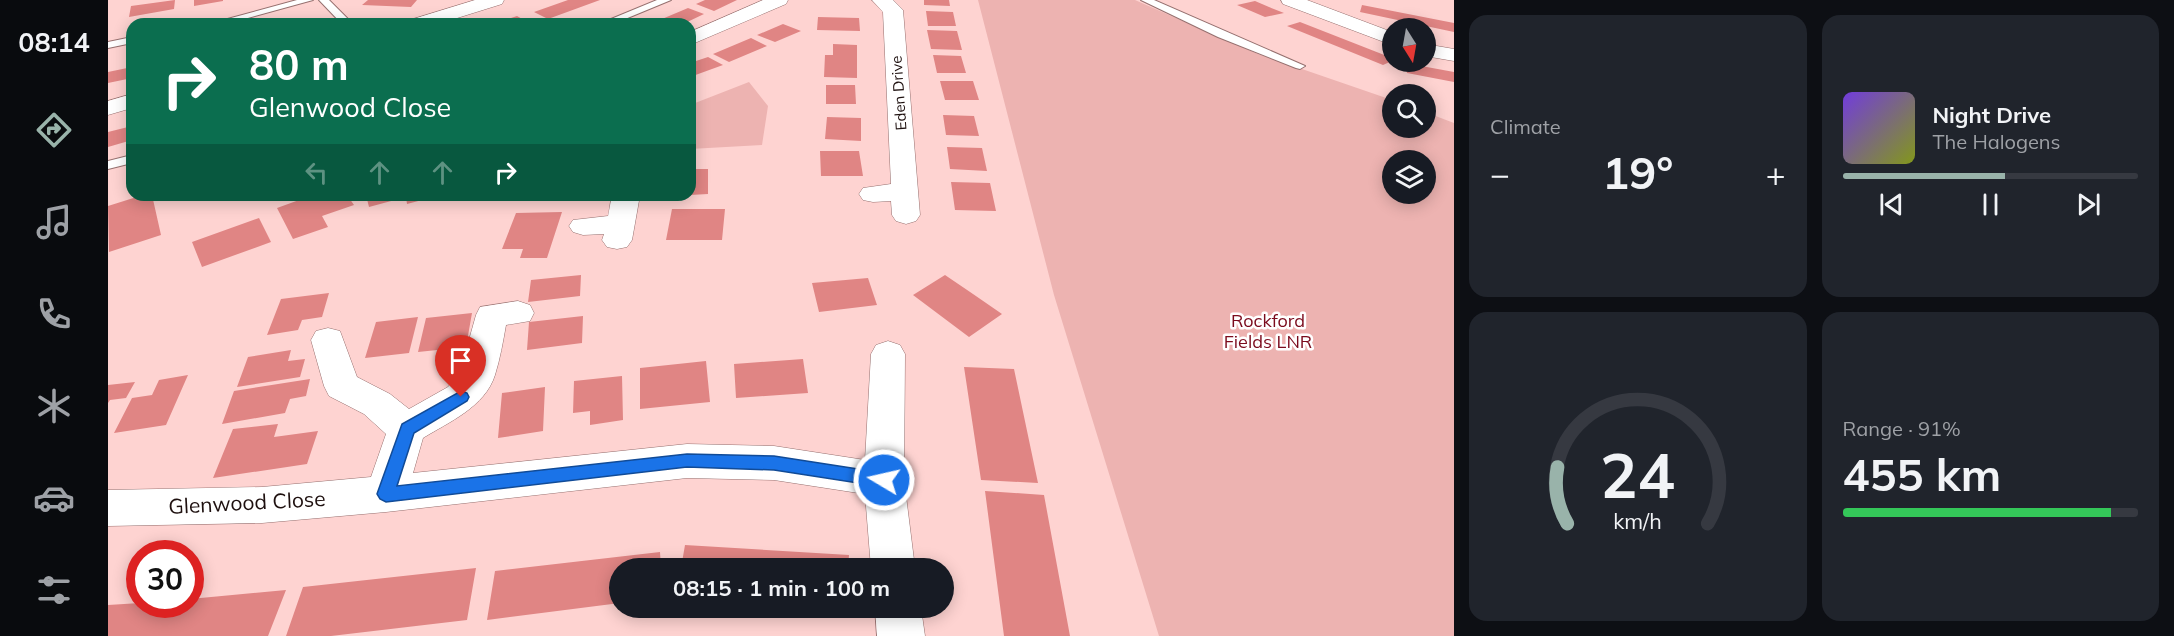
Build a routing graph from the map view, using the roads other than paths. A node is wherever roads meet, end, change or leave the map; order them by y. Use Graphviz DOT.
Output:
graph roads {
  1 [pos="308,0"];
  2 [pos="324,0"];
  3 [pos="495,0"];
  4 [pos="666,0"];
  5 [pos="779,0"];
  6 [pos="881,0"];
  7 [pos="1146,0"];
  8 [pos="1290,0"];
  9 [pos="238,18"];
  10 [pos="342,18"];
  11 [pos="436,18"];
  12 [pos="620,18"];
  13 [pos="1382,35"];
  14 [pos="696,36"];
  15 [pos="126,41"];
  16 [pos="108,45"];
  17 [pos="1436,52"];
  18 [pos="1454,54"];
  19 [pos="1300,66"];
  20 [pos="126,103"];
  21 [pos="108,108"];
  22 [pos="126,160"];
  23 [pos="108,165"];
  24 [pos="873,194"];
  25 [pos="625,201"];
  26 [pos="583,226"];
  27 [pos="518,313"];
  28 [pos="328,340"];
  29 [pos="888,354"];
  30 [pos="407,429"];
  31 [pos="884,480"];
  32 [pos="386,494"];
  33 [pos="108,508"];
  34 [pos="892,558"];
  35 [pos="899,618"];
  36 [pos="901,636"];
  1 -- 9 [label="lane"];
  2 -- 10 [label="lane"];
  3 -- 11 [label="street"];
  4 -- 12 [label="lane"];
  5 -- 14 [label="street"];
  6 -- 24 [label="street, Eden Drive"];
  7 -- 19 [label="lane"];
  8 -- 13 [label="street"];
  15 -- 16 [label="lane"];
  17 -- 18 [label="street"];
  20 -- 21 [label="street"];
  22 -- 23 [label="lane"];
  25 -- 26 [label="street"];
  27 -- 30 [label="street"];
  28 -- 30 [label="street"];
  29 -- 31 [label="street"];
  30 -- 32 [label="street"];
  31 -- 32 [label="street, Glenwood Close"];
  31 -- 34 [label="street"];
  32 -- 33 [label="street, Glenwood Close"];
  35 -- 36 [label="street"];
}
